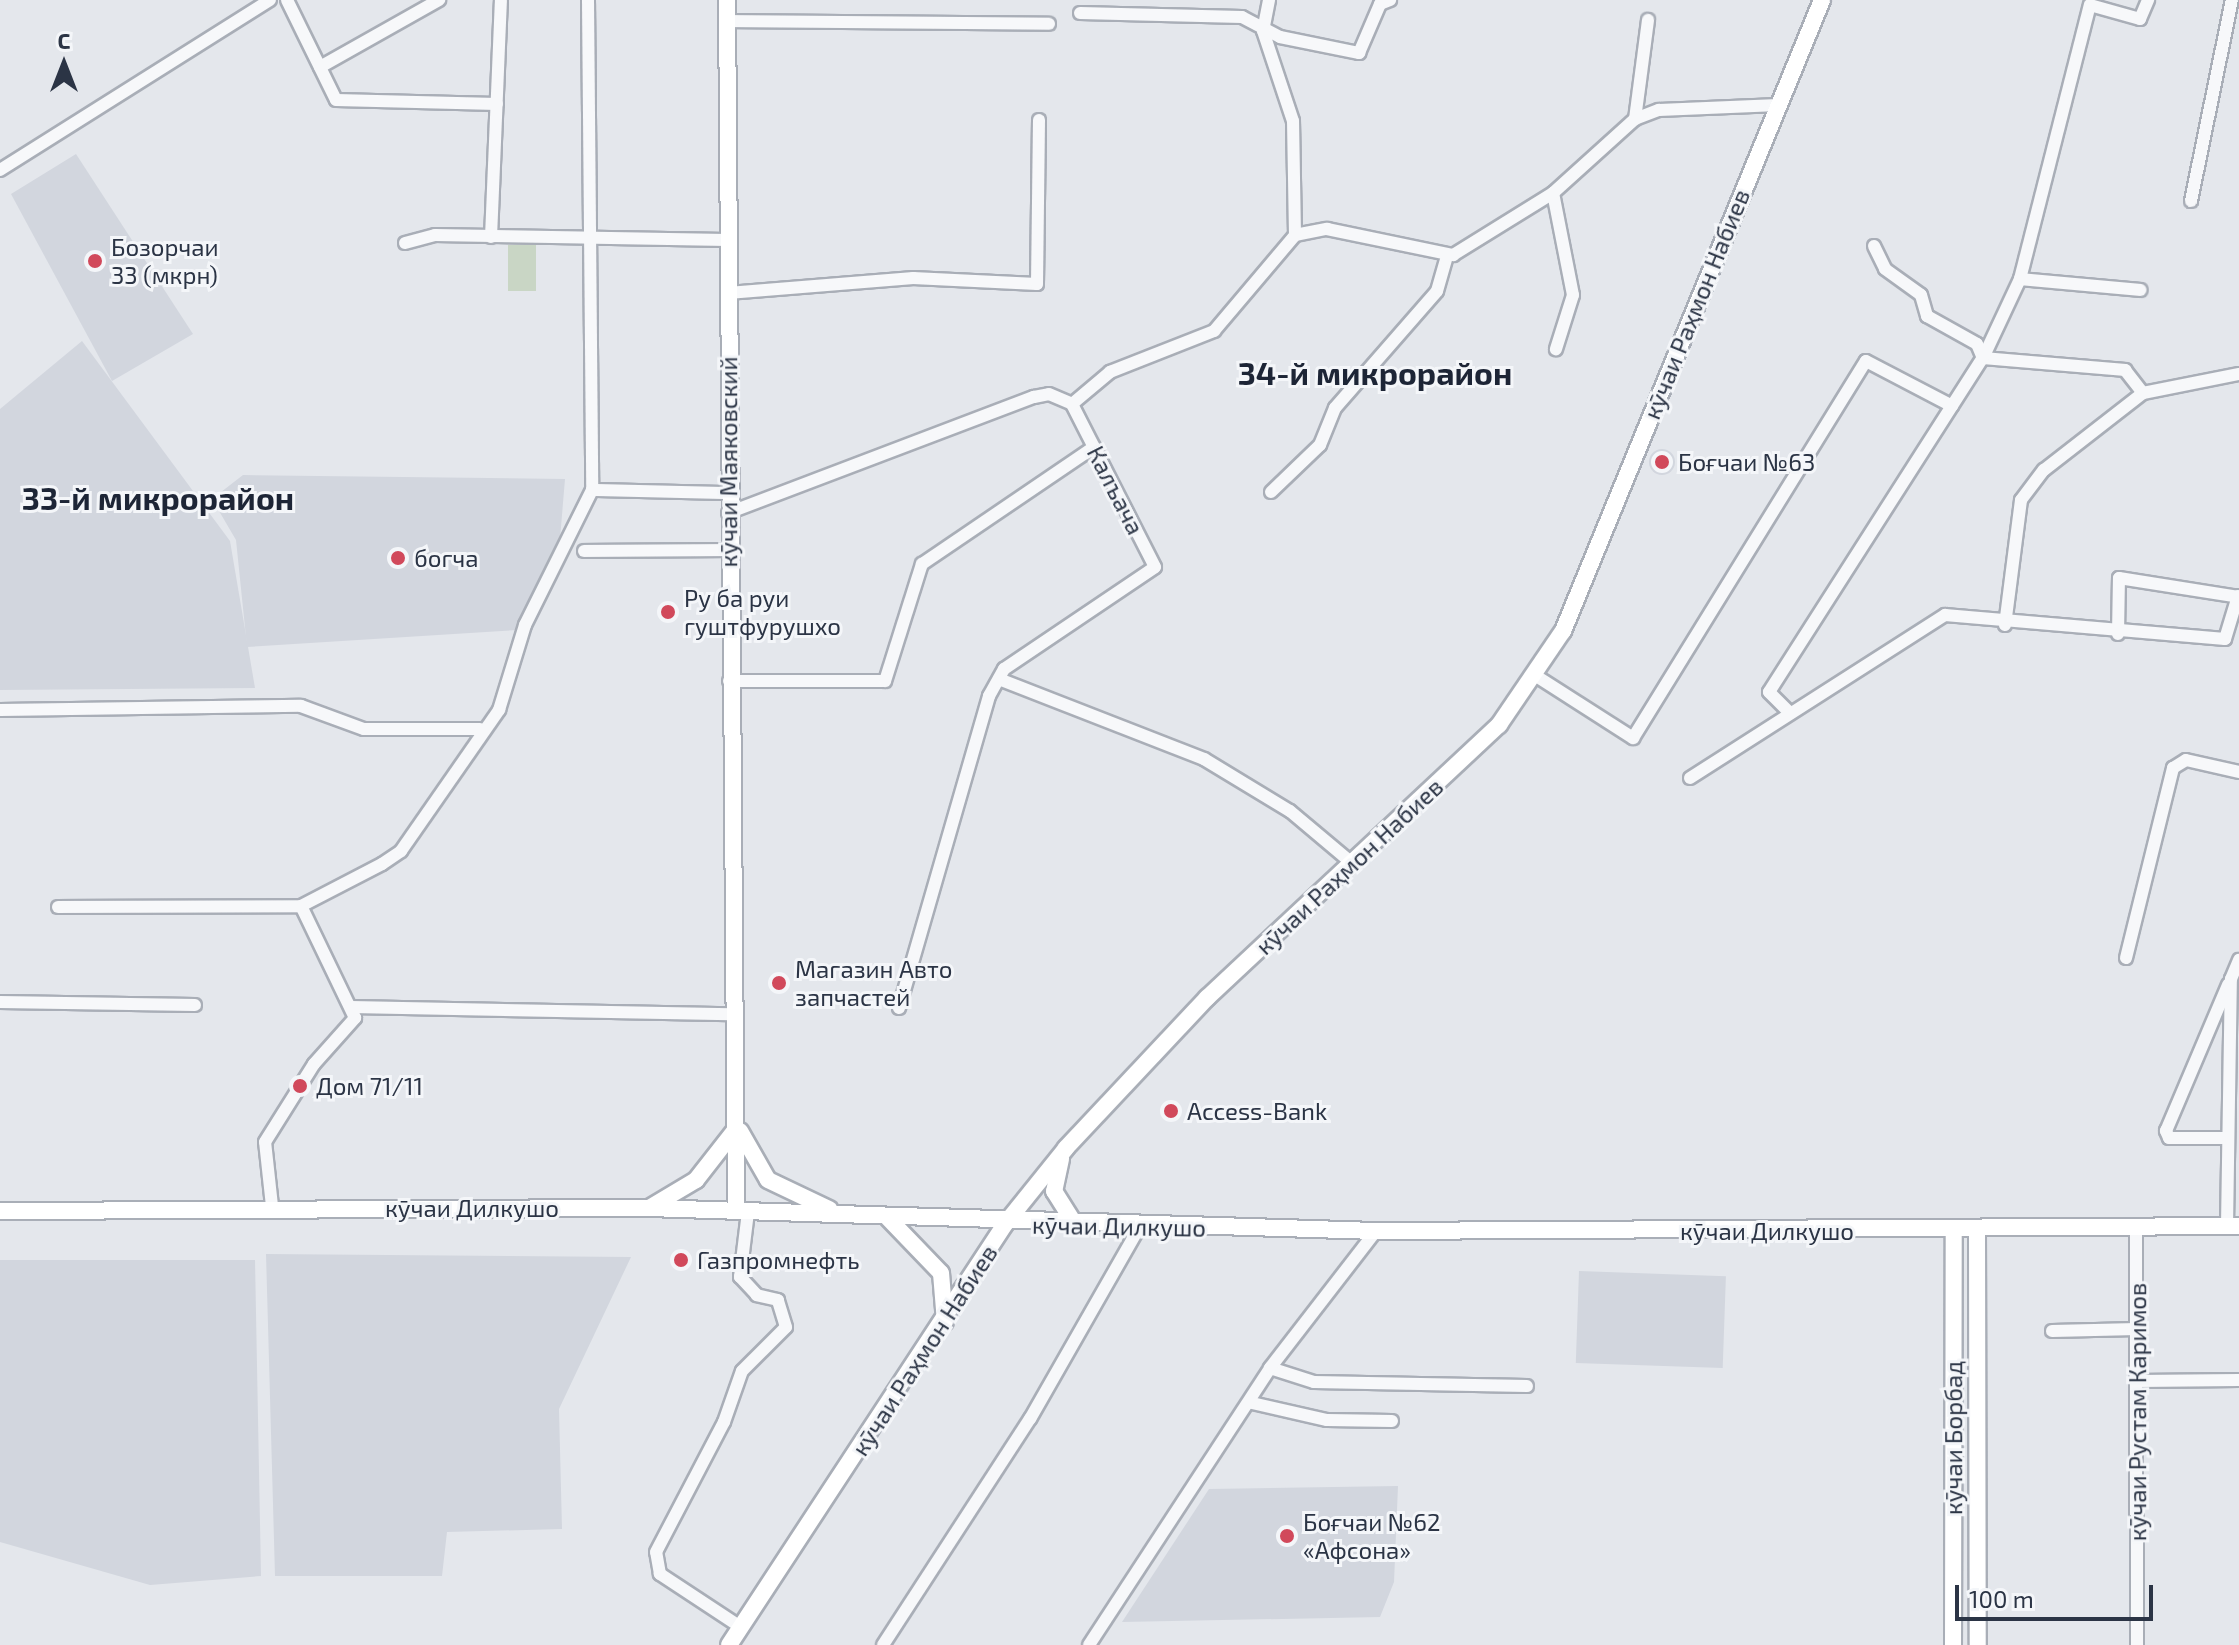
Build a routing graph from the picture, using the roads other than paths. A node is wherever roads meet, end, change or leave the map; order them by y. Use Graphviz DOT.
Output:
graph roads {
  1 [pos="270,0"];
  2 [pos="287,0"];
  3 [pos="439,0"];
  4 [pos="501,0"];
  5 [pos="588,0"];
  6 [pos="727,0"];
  7 [pos="1269,0"];
  8 [pos="1390,0"];
  9 [pos="1822,0"];
  10 [pos="2148,0"];
  11 [pos="2232,0"];
  12 [pos="1080,13"];
  13 [pos="1648,20"];
  14 [pos="727,21"];
  15 [pos="1049,24"];
  16 [pos="1263,31"];
  17 [pos="320,67"];
  18 [pos="497,104"];
  19 [pos="1778,105"];
  20 [pos="1635,119"];
  21 [pos="1039,120"];
  22 [pos="0,170"];
  23 [pos="1553,193"];
  24 [pos="2191,201"];
  25 [pos="1295,235"];
  26 [pos="491,237"];
  27 [pos="590,238"];
  28 [pos="727,240"];
  29 [pos="405,243"];
  30 [pos="1874,246"];
  31 [pos="1447,255"];
  32 [pos="2020,279"];
  33 [pos="2140,290"];
  34 [pos="728,293"];
  35 [pos="1556,349"];
  36 [pos="1983,358"];
  37 [pos="2239,374"];
  38 [pos="2143,393"];
  39 [pos="1072,404"];
  40 [pos="1952,406"];
  41 [pos="1094,447"];
  42 [pos="592,490"];
  43 [pos="1271,492"];
  44 [pos="728,493"];
  45 [pos="728,513"];
  46 [pos="728,550"];
  47 [pos="584,551"];
  48 [pos="2238,597"];
  49 [pos="2005,625"];
  50 [pos="2118,634"];
  51 [pos="1533,674"];
  52 [pos="999,679"];
  53 [pos="729,681"];
  54 [pos="0,710"];
  55 [pos="1788,711"];
  56 [pos="480,729"];
  57 [pos="2239,772"];
  58 [pos="1690,778"];
  59 [pos="1352,863"];
  60 [pos="301,906"];
  61 [pos="58,907"];
  62 [pos="2126,958"];
  63 [pos="2239,960"];
  64 [pos="2231,979"];
  65 [pos="0,1002"];
  66 [pos="195,1005"];
  67 [pos="351,1007"];
  68 [pos="899,1008"];
  69 [pos="731,1014"];
  70 [pos="2234,1025"];
  71 [pos="735,1125"];
  72 [pos="2227,1138"];
  73 [pos="1066,1148"];
  74 [pos="272,1206"];
  75 [pos="648,1208"];
  76 [pos="0,1211"];
  77 [pos="742,1212"];
  78 [pos="849,1215"];
  79 [pos="888,1218"];
  80 [pos="1005,1224"];
  81 [pos="1076,1226"];
  82 [pos="2233,1226"];
  83 [pos="2136,1227"];
  84 [pos="1139,1228"];
  85 [pos="1376,1231"];
  86 [pos="1954,1231"];
  87 [pos="1977,1231"];
  88 [pos="944,1325"];
  89 [pos="2137,1329"];
  90 [pos="2052,1331"];
  91 [pos="1270,1368"];
  92 [pos="2239,1380"];
  93 [pos="2138,1381"];
  94 [pos="1527,1386"];
  95 [pos="1252,1403"];
  96 [pos="1392,1421"];
  97 [pos="739,1626"];
  98 [pos="729,1645"];
  99 [pos="883,1645"];
  100 [pos="1089,1645"];
  101 [pos="1953,1645"];
  102 [pos="1978,1645"];
  103 [pos="2137,1645"];
  1 -- 22 [label="street"];
  2 -- 17 [label="street"];
  3 -- 17 [label="street"];
  4 -- 18 [label="street"];
  5 -- 27 [label="street"];
  6 -- 14 [label="main road, кӯчаи Маяковский"];
  7 -- 16 [label="street"];
  8 -- 16 [label="street"];
  9 -- 19 [label="main road, кӯчаи Раҳмон Набиев"];
  10 -- 32 [label="street"];
  11 -- 24 [label="street"];
  12 -- 16 [label="street"];
  13 -- 20 [label="street"];
  14 -- 15 [label="street"];
  14 -- 28 [label="main road, кӯчаи Маяковский"];
  16 -- 25 [label="street"];
  17 -- 18 [label="street"];
  18 -- 26 [label="street"];
  19 -- 20 [label="street"];
  19 -- 51 [label="main road, кӯчаи Раҳмон Набиев"];
  20 -- 23 [label="street"];
  21 -- 34 [label="street"];
  23 -- 31 [label="street"];
  23 -- 35 [label="street"];
  25 -- 31 [label="street"];
  25 -- 39 [label="street"];
  26 -- 27 [label="street"];
  26 -- 29 [label="street"];
  27 -- 28 [label="street"];
  27 -- 42 [label="street"];
  28 -- 34 [label="main road, кӯчаи Маяковский"];
  30 -- 36 [label="street"];
  31 -- 43 [label="street"];
  32 -- 33 [label="street"];
  32 -- 36 [label="street"];
  34 -- 44 [label="main road, кӯчаи Маяковский"];
  36 -- 38 [label="street"];
  36 -- 40 [label="street"];
  37 -- 38 [label="street"];
  38 -- 49 [label="street"];
  39 -- 41 [label="street, Калъача"];
  39 -- 45 [label="street"];
  40 -- 51 [label="street"];
  40 -- 55 [label="street"];
  41 -- 52 [label="street, Калъача"];
  41 -- 53 [label="street"];
  42 -- 44 [label="street"];
  42 -- 56 [label="street"];
  44 -- 45 [label="main road, кӯчаи Маяковский"];
  45 -- 46 [label="main road, кӯчаи Маяковский"];
  46 -- 47 [label="street"];
  46 -- 53 [label="main road, кӯчаи Маяковский"];
  48 -- 50 [label="street"];
  48 -- 50 [label="street"];
  49 -- 50 [label="street"];
  49 -- 55 [label="street"];
  51 -- 59 [label="main road, кӯчаи Раҳмон Набиев"];
  52 -- 59 [label="street"];
  52 -- 68 [label="street"];
  53 -- 69 [label="main road, кӯчаи Маяковский"];
  54 -- 56 [label="street"];
  55 -- 58 [label="street"];
  56 -- 60 [label="street"];
  57 -- 62 [label="street"];
  59 -- 73 [label="main road, кӯчаи Раҳмон Набиев"];
  60 -- 61 [label="street"];
  60 -- 67 [label="street"];
  63 -- 64 [label="street"];
  64 -- 70 [label="street"];
  64 -- 72 [label="street"];
  65 -- 66 [label="street"];
  67 -- 69 [label="street"];
  67 -- 74 [label="street"];
  69 -- 71 [label="main road, кӯчаи Маяковский"];
  70 -- 72 [label="street"];
  71 -- 75 [label="main road"];
  71 -- 77 [label="main road, кӯчаи Маяковский"];
  71 -- 78 [label="main road"];
  72 -- 82 [label="street"];
  73 -- 80 [label="main road, кӯчаи Раҳмон Набиев"];
  73 -- 81 [label="main road"];
  74 -- 75 [label="main road, кӯчаи Дилкушо"];
  74 -- 76 [label="main road, кӯчаи Дилкушо"];
  75 -- 77 [label="main road, кӯчаи Дилкушо"];
  77 -- 78 [label="main road, кӯчаи Дилкушо"];
  77 -- 97 [label="street"];
  78 -- 79 [label="main road, кӯчаи Дилкушо"];
  79 -- 80 [label="main road, кӯчаи Дилкушо"];
  79 -- 88 [label="main road"];
  80 -- 81 [label="main road, кӯчаи Дилкушо"];
  80 -- 88 [label="main road, кӯчаи Раҳмон Набиев"];
  81 -- 84 [label="main road, кӯчаи Дилкушо"];
  82 -- 83 [label="main road, кӯчаи Дилкушо"];
  83 -- 87 [label="main road, кӯчаи Дилкушо"];
  83 -- 89 [label="street, кӯчаи Рустам Каримов"];
  84 -- 85 [label="main road, кӯчаи Дилкушо"];
  84 -- 99 [label="street"];
  85 -- 86 [label="main road, кӯчаи Дилкушо"];
  85 -- 91 [label="street"];
  86 -- 87 [label="main road, кӯчаи Дилкушо"];
  86 -- 101 [label="main road, кӯчаи Борбад"];
  87 -- 102 [label="main road, кӯчаи Борбад"];
  88 -- 97 [label="main road, кӯчаи Раҳмон Набиев"];
  89 -- 90 [label="street"];
  89 -- 93 [label="street, кӯчаи Рустам Каримов"];
  91 -- 94 [label="street"];
  91 -- 95 [label="street"];
  92 -- 93 [label="street"];
  93 -- 103 [label="street, кӯчаи Рустам Каримов"];
  95 -- 96 [label="street"];
  95 -- 100 [label="street"];
  97 -- 98 [label="main road, кӯчаи Раҳмон Набиев"];
}
